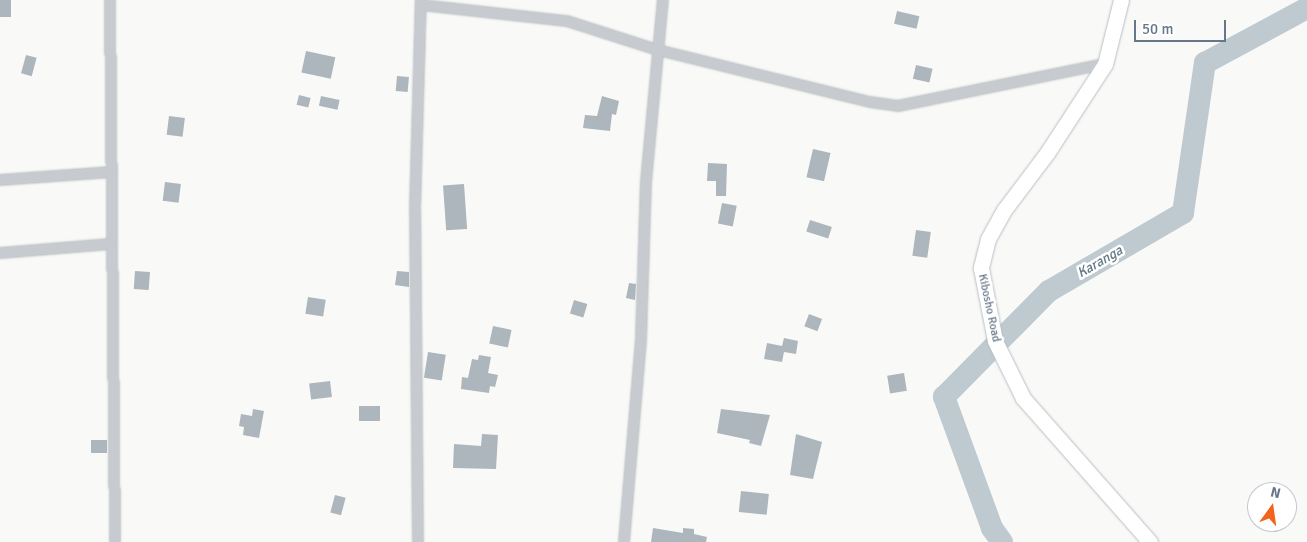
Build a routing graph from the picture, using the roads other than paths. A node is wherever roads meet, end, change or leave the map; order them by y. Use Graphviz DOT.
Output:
graph roads {
  1 [pos="110,0"];
  2 [pos="663,0"];
  3 [pos="1121,0"];
  4 [pos="421,3"];
  5 [pos="658,50"];
  6 [pos="1105,64"];
  7 [pos="112,172"];
  8 [pos="0,180"];
  9 [pos="111,244"];
  10 [pos="0,253"];
  11 [pos="115,542"];
  12 [pos="418,542"];
  13 [pos="624,542"];
  14 [pos="1150,542"];
  1 -- 7 [label="street"];
  2 -- 5 [label="street"];
  3 -- 6 [label="main road, Kibosho Road"];
  4 -- 5 [label="street"];
  4 -- 12 [label="street"];
  5 -- 6 [label="street"];
  5 -- 13 [label="street"];
  6 -- 14 [label="main road, Kibosho Road"];
  7 -- 8 [label="street"];
  7 -- 9 [label="street"];
  9 -- 10 [label="street"];
  9 -- 11 [label="street"];
}
